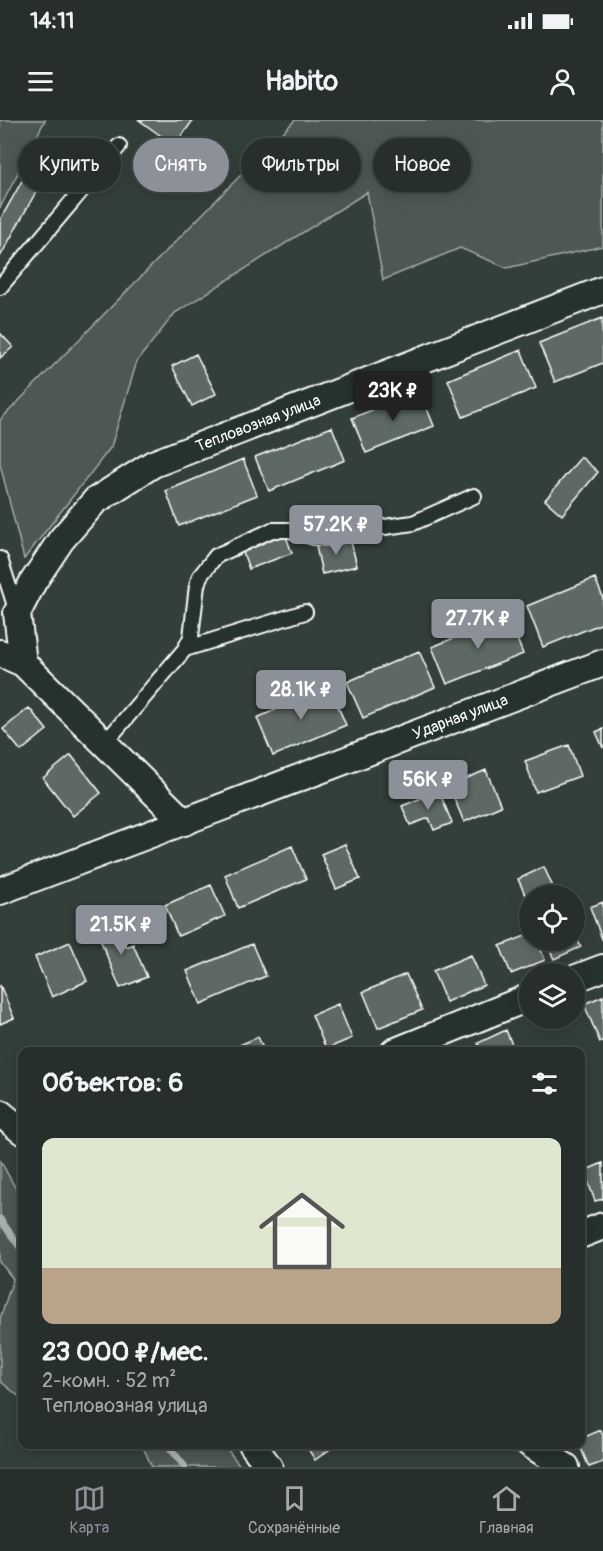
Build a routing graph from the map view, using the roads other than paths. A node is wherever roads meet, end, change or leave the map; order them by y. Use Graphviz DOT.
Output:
graph roads {
  1 [pos="80,192"];
  2 [pos="0,287"];
  3 [pos="603,290"];
  4 [pos="474,496"];
  5 [pos="0,559"];
  6 [pos="305,612"];
  7 [pos="17,613"];
  8 [pos="185,650"];
  9 [pos="11,658"];
  10 [pos="603,663"];
  11 [pos="104,744"];
  12 [pos="184,822"];
  13 [pos="0,891"];
  14 [pos="603,968"];
  15 [pos="585,975"];
  16 [pos="519,1001"];
  17 [pos="406,1047"];
  18 [pos="0,1113"];
  19 [pos="18,1128"];
  20 [pos="603,1226"];
  21 [pos="585,1233"];
  22 [pos="256,1449"];
  23 [pos="538,1449"];
  24 [pos="269,1467"];
  25 [pos="566,1467"];
  1 -- 2 [label="lane"];
  3 -- 7 [label="street, Тепловозная улица"];
  4 -- 8 [label="lane"];
  5 -- 7 [label="lane"];
  6 -- 8 [label="lane"];
  7 -- 9 [label="street"];
  8 -- 11 [label="lane"];
  9 -- 11 [label="street"];
  10 -- 12 [label="street, Ударная улица"];
  11 -- 12 [label="street"];
  12 -- 13 [label="street, Ударная улица"];
  14 -- 15 [label="street"];
  16 -- 17 [label="street"];
  18 -- 19 [label="street"];
  20 -- 21 [label="street"];
  22 -- 24 [label="street"];
  23 -- 25 [label="street"];
}
